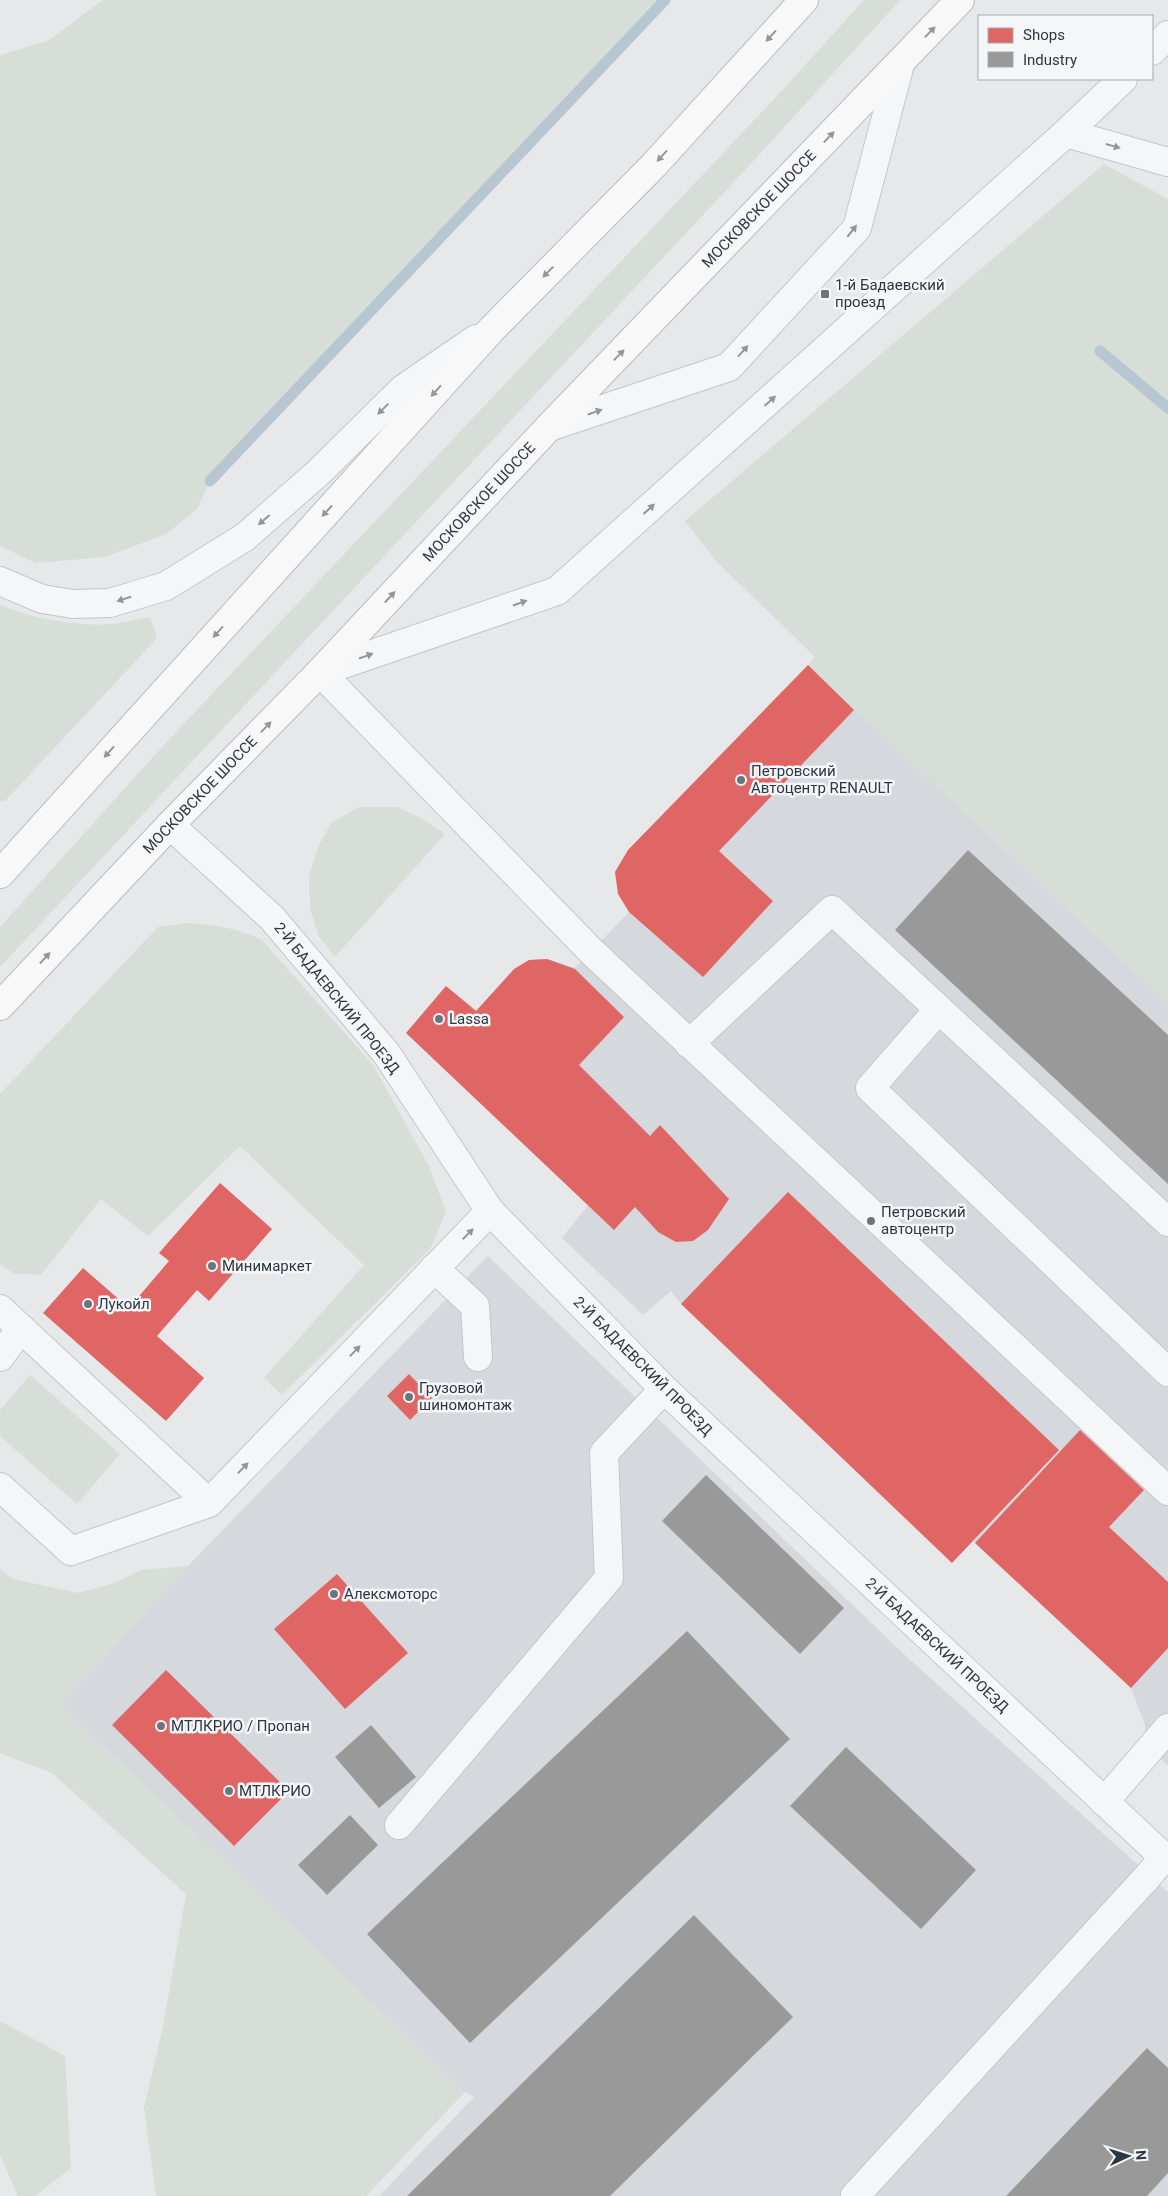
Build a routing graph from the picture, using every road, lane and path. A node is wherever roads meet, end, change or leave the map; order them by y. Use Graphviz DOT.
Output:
graph roads {
  1 [pos="804,0"];
  2 [pos="960,0"];
  3 [pos="1168,35"];
  4 [pos="1153,50"];
  5 [pos="900,64"];
  6 [pos="1122,80"];
  7 [pos="1066,133"];
  8 [pos="1168,162"];
  9 [pos="492,329"];
  10 [pos="549,427"];
  11 [pos="0,581"];
  12 [pos="320,672"];
  13 [pos="170,825"];
  14 [pos="0,874"];
  15 [pos="0,1006"];
  16 [pos="939,1009"];
  17 [pos="690,1044"];
  18 [pos="490,1211"];
  19 [pos="1168,1222"];
  20 [pos="434,1268"];
  21 [pos="0,1310"];
  22 [pos="21,1328"];
  23 [pos="478,1357"];
  24 [pos="0,1358"];
  25 [pos="1168,1372"];
  26 [pos="664,1389"];
  27 [pos="0,1487"];
  28 [pos="1168,1491"];
  29 [pos="209,1503"];
  30 [pos="1168,1728"];
  31 [pos="1104,1802"];
  32 [pos="399,1825"];
  33 [pos="1166,1859"];
  34 [pos="855,2196"];
  1 -- 9 [label="highway, one-way"];
  5 -- 2 [label="highway, МОСКОВСКОЕ ШОССЕ, one-way"];
  3 -- 4 [label="street"];
  10 -- 5 [label="highway, МОСКОВСКОЕ ШОССЕ, one-way"];
  10 -- 5 [label="street, one-way"];
  6 -- 7 [label="street"];
  7 -- 8 [label="street, one-way"];
  12 -- 7 [label="street, one-way"];
  9 -- 11 [label="street, one-way"];
  9 -- 14 [label="highway, one-way"];
  12 -- 10 [label="highway, МОСКОВСКОЕ ШОССЕ, one-way"];
  13 -- 12 [label="highway, МОСКОВСКОЕ ШОССЕ, one-way"];
  12 -- 17 [label="street"];
  15 -- 13 [label="highway, МОСКОВСКОЕ ШОССЕ, one-way"];
  13 -- 18 [label="street, 2-Й БАДАЕВСКИЙ ПРОЕЗД"];
  16 -- 17 [label="street"];
  16 -- 19 [label="street"];
  16 -- 25 [label="street"];
  17 -- 28 [label="street"];
  20 -- 18 [label="street, one-way"];
  18 -- 26 [label="street, 2-Й БАДАЕВСКИЙ ПРОЕЗД"];
  20 -- 23 [label="street"];
  29 -- 20 [label="street, one-way"];
  21 -- 22 [label="street"];
  22 -- 24 [label="street"];
  22 -- 29 [label="street"];
  26 -- 31 [label="street, 2-Й БАДАЕВСКИЙ ПРОЕЗД"];
  26 -- 32 [label="street"];
  27 -- 29 [label="street"];
  30 -- 31 [label="street"];
  31 -- 33 [label="street, 2-Й БАДАЕВСКИЙ ПРОЕЗД"];
  33 -- 34 [label="street"];
}
